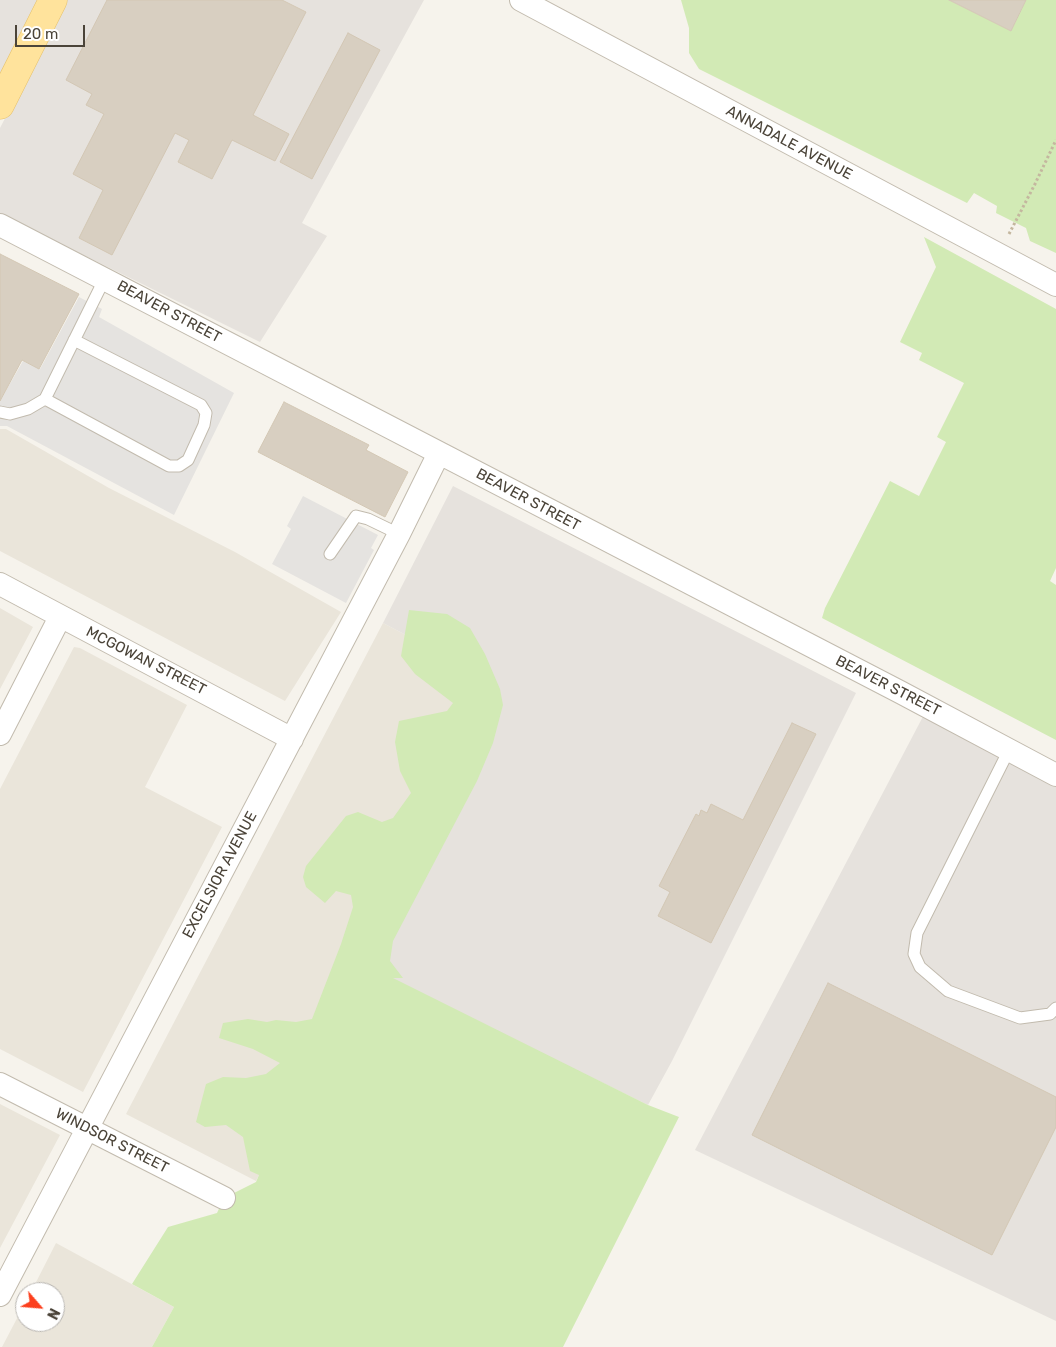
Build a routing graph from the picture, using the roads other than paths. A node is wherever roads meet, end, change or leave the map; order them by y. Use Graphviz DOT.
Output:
graph roads {
  1 [pos="53,0"];
  2 [pos="521,0"];
  3 [pos="0,105"];
  4 [pos="0,225"];
  5 [pos="105,278"];
  6 [pos="1056,285"];
  7 [pos="74,340"];
  8 [pos="44,399"];
  9 [pos="0,412"];
  10 [pos="439,453"];
  11 [pos="399,534"];
  12 [pos="330,554"];
  13 [pos="0,584"];
  14 [pos="60,617"];
  15 [pos="0,734"];
  16 [pos="292,738"];
  17 [pos="1009,750"];
  18 [pos="1056,775"];
  19 [pos="1056,1008"];
  20 [pos="0,1084"];
  21 [pos="87,1128"];
  22 [pos="224,1198"];
  23 [pos="0,1295"];
  1 -- 3 [label="main road"];
  2 -- 6 [label="street, ANNADALE AVENUE"];
  4 -- 5 [label="street, BEAVER STREET"];
  5 -- 7 [label="lane"];
  5 -- 10 [label="street, BEAVER STREET"];
  7 -- 8 [label="lane"];
  7 -- 8 [label="lane"];
  8 -- 9 [label="lane"];
  10 -- 11 [label="street, EXCELSIOR AVENUE"];
  10 -- 17 [label="street, BEAVER STREET"];
  11 -- 12 [label="lane"];
  11 -- 16 [label="street, EXCELSIOR AVENUE"];
  13 -- 14 [label="street, MCGOWAN STREET"];
  14 -- 15 [label="street"];
  14 -- 16 [label="street, MCGOWAN STREET"];
  16 -- 21 [label="street, EXCELSIOR AVENUE"];
  17 -- 18 [label="street, BEAVER STREET"];
  17 -- 19 [label="lane"];
  20 -- 21 [label="street, WINDSOR STREET"];
  21 -- 22 [label="street, WINDSOR STREET"];
  21 -- 23 [label="street, EXCELSIOR AVENUE"];
}
